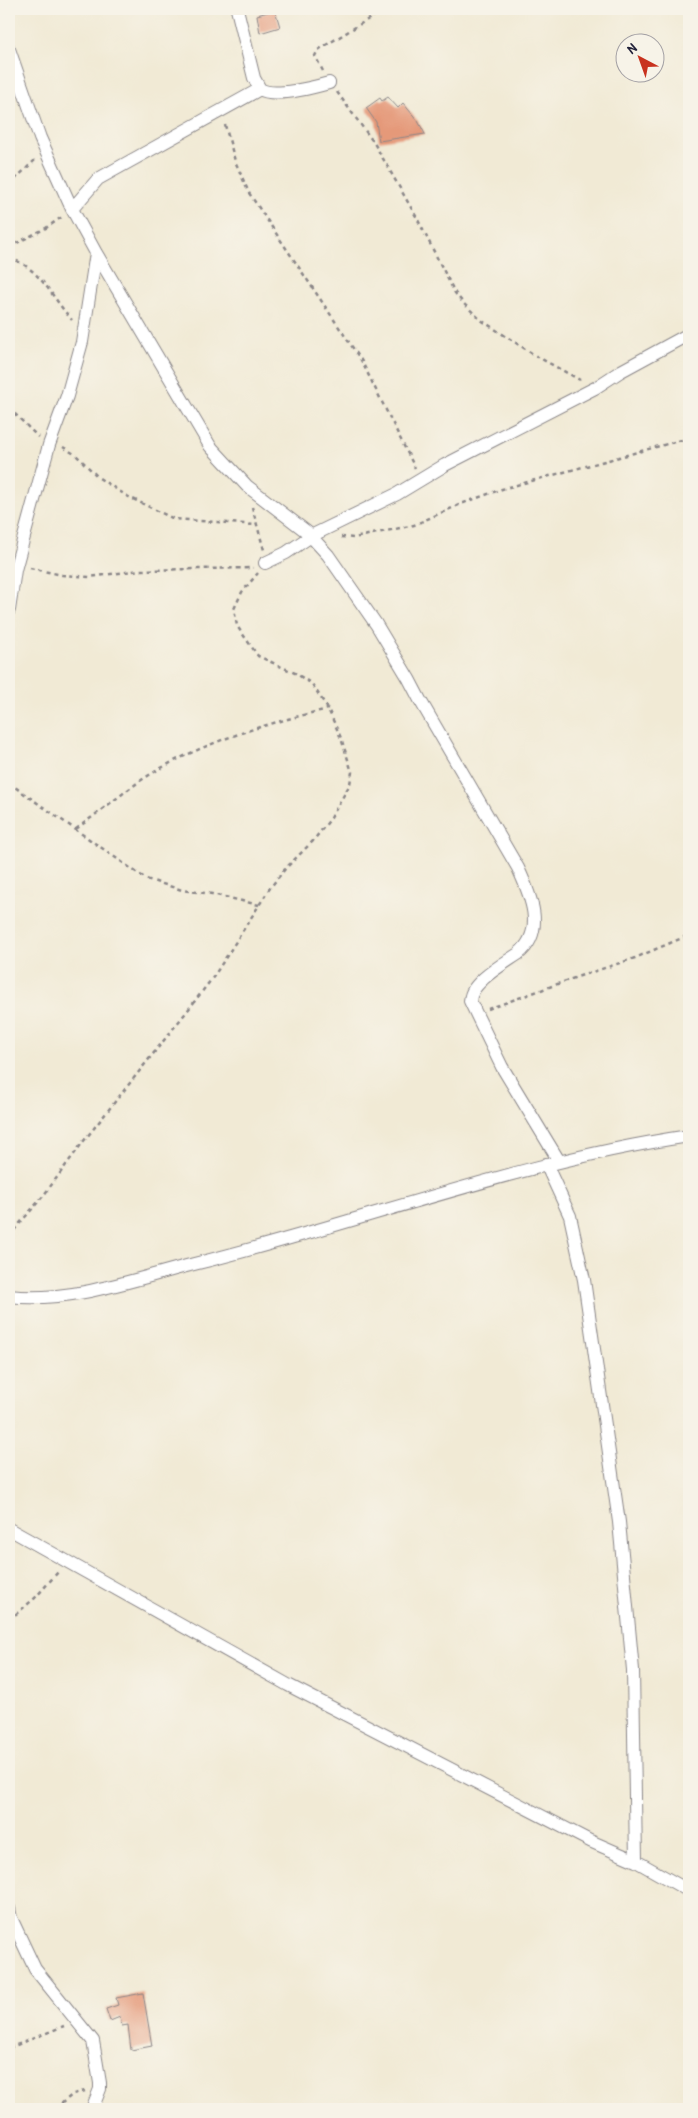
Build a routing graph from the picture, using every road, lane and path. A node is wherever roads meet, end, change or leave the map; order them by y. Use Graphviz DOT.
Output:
graph roads {
  1 [pos="237,9"];
  2 [pos="385,9"];
  3 [pos="9,50"];
  4 [pos="329,83"];
  5 [pos="260,89"];
  6 [pos="222,111"];
  7 [pos="46,150"];
  8 [pos="9,185"];
  9 [pos="72,210"];
  10 [pos="9,248"];
  11 [pos="96,253"];
  12 [pos="9,258"];
  13 [pos="83,332"];
  14 [pos="689,334"];
  15 [pos="595,388"];
  16 [pos="9,408"];
  17 [pos="689,438"];
  18 [pos="49,444"];
  19 [pos="420,480"];
  20 [pos="247,486"];
  21 [pos="257,525"];
  22 [pos="316,535"];
  23 [pos="17,563"];
  24 [pos="265,563"];
  25 [pos="9,610"];
  26 [pos="328,708"];
  27 [pos="9,783"];
  28 [pos="76,829"];
  29 [pos="259,905"];
  30 [pos="689,935"];
  31 [pos="474,1014"];
  32 [pos="689,1136"];
  33 [pos="552,1162"];
  34 [pos="9,1236"];
  35 [pos="9,1296"];
  36 [pos="9,1529"];
  37 [pos="66,1561"];
  38 [pos="9,1620"];
  39 [pos="636,1861"];
  40 [pos="689,1891"];
  41 [pos="9,1908"];
  42 [pos="77,2020"];
  43 [pos="9,2048"];
  44 [pos="100,2089"];
  45 [pos="54,2109"];
  46 [pos="92,2109"];
  1 -- 5 [label="street"];
  2 -- 4 [label="path"];
  3 -- 7 [label="street"];
  4 -- 5 [label="street"];
  4 -- 15 [label="path"];
  5 -- 6 [label="street"];
  6 -- 9 [label="street"];
  6 -- 19 [label="path"];
  7 -- 8 [label="path"];
  7 -- 9 [label="street"];
  9 -- 10 [label="path"];
  9 -- 11 [label="street"];
  11 -- 13 [label="street"];
  11 -- 20 [label="street"];
  12 -- 13 [label="path"];
  13 -- 18 [label="street"];
  14 -- 15 [label="street"];
  15 -- 19 [label="street"];
  16 -- 18 [label="path"];
  17 -- 22 [label="path"];
  18 -- 21 [label="path"];
  18 -- 23 [label="street"];
  19 -- 22 [label="street"];
  20 -- 21 [label="path"];
  20 -- 22 [label="street"];
  21 -- 24 [label="path"];
  22 -- 24 [label="street"];
  22 -- 31 [label="street"];
  23 -- 25 [label="street"];
  23 -- 26 [label="path"];
  26 -- 28 [label="path"];
  26 -- 29 [label="path"];
  27 -- 28 [label="path"];
  28 -- 29 [label="path"];
  29 -- 34 [label="path"];
  30 -- 31 [label="path"];
  31 -- 33 [label="street"];
  32 -- 33 [label="street"];
  33 -- 35 [label="street"];
  33 -- 39 [label="street"];
  36 -- 37 [label="street"];
  37 -- 38 [label="path"];
  37 -- 39 [label="street"];
  39 -- 40 [label="street"];
  41 -- 42 [label="street"];
  42 -- 43 [label="path"];
  42 -- 44 [label="street"];
  44 -- 45 [label="path"];
  44 -- 46 [label="street"];
}
